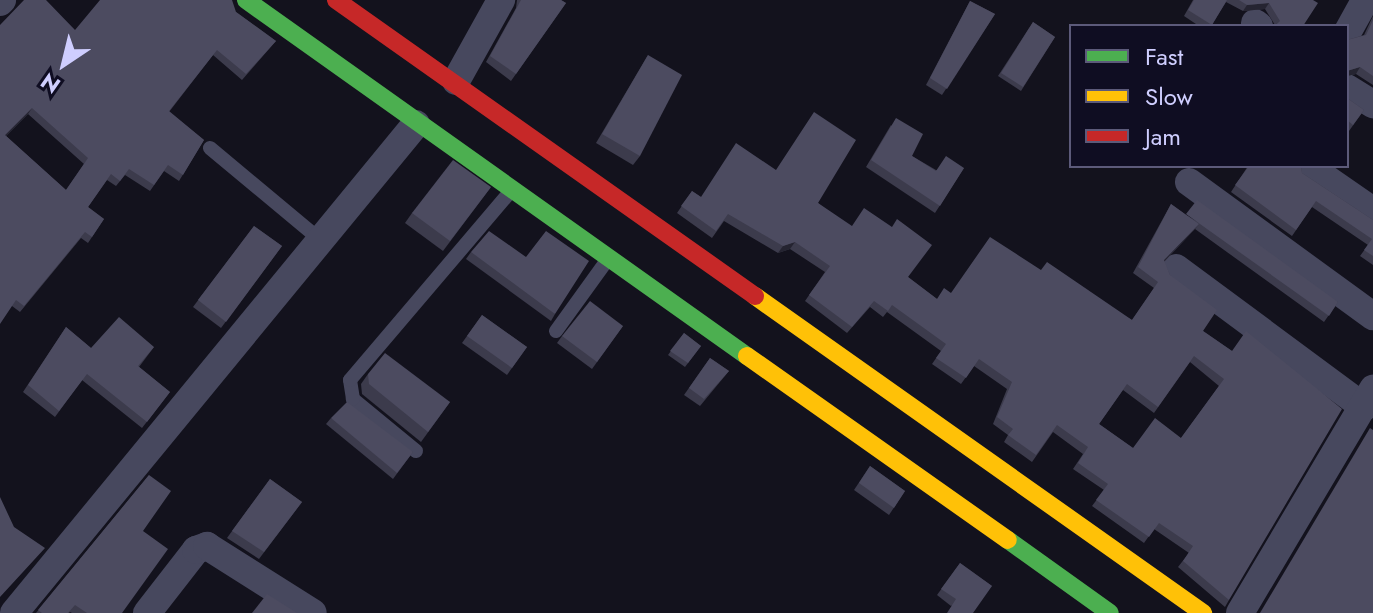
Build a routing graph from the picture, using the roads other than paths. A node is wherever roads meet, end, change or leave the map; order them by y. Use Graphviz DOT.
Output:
graph roads {
  1 [pos="246,0"];
  2 [pos="336,0"];
  3 [pos="501,0"];
  4 [pos="1365,0"];
  5 [pos="1349,29"];
  6 [pos="456,81"];
  7 [pos="1349,89"];
  8 [pos="1373,104"];
  9 [pos="416,124"];
  10 [pos="210,148"];
  11 [pos="1311,168"];
  12 [pos="1189,182"];
  13 [pos="510,192"];
  14 [pos="1373,211"];
  15 [pos="324,242"];
  16 [pos="608,258"];
  17 [pos="1176,268"];
  18 [pos="1373,316"];
  19 [pos="556,331"];
  20 [pos="1369,398"];
  21 [pos="416,451"];
  22 [pos="1182,607"];
  23 [pos="14,613"];
  24 [pos="147,613"];
  25 [pos="313,613"];
  26 [pos="1110,613"];
  27 [pos="1240,613"];
  1 -- 9 [label="street"];
  2 -- 6 [label="street"];
  3 -- 6 [label="street"];
  4 -- 5 [label="street"];
  6 -- 22 [label="street"];
  7 -- 8 [label="street"];
  9 -- 13 [label="street"];
  9 -- 15 [label="street"];
  10 -- 15 [label="lane"];
  11 -- 14 [label="street"];
  12 -- 18 [label="street"];
  13 -- 16 [label="street"];
  13 -- 21 [label="lane"];
  15 -- 23 [label="street"];
  16 -- 19 [label="lane"];
  16 -- 26 [label="street"];
  17 -- 20 [label="street"];
  20 -- 27 [label="street"];
  24 -- 25 [label="street"];
}
